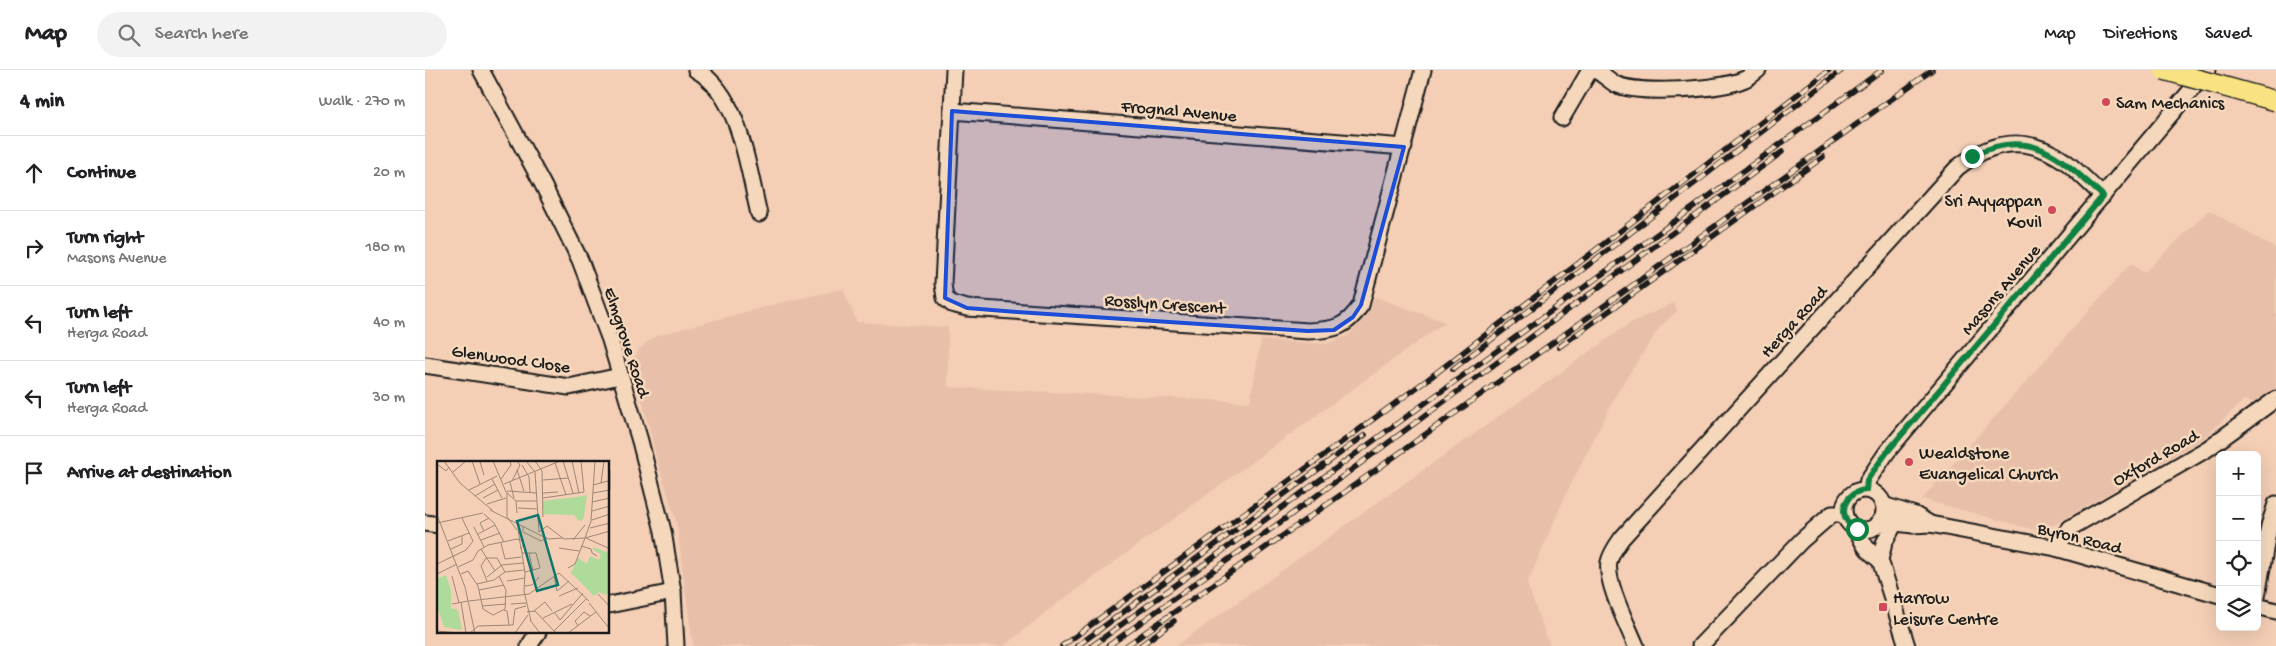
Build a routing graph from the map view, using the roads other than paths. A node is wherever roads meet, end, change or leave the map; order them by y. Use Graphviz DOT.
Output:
graph roads {
  1 [pos="481,70"];
  2 [pos="696,70"];
  3 [pos="954,70"];
  4 [pos="1423,70"];
  5 [pos="1590,70"];
  6 [pos="1596,70"];
  7 [pos="1758,70"];
  8 [pos="2165,70"];
  9 [pos="2208,70"];
  10 [pos="2276,101"];
  11 [pos="952,111"];
  12 [pos="1562,118"];
  13 [pos="1404,147"];
  14 [pos="2103,196"];
  15 [pos="759,214"];
  16 [pos="425,365"];
  17 [pos="620,376"];
  18 [pos="2276,399"];
  19 [pos="1866,490"];
  20 [pos="2276,504"];
  21 [pos="1883,505"];
  22 [pos="1844,514"];
  23 [pos="1887,522"];
  24 [pos="1929,524"];
  25 [pos="1857,529"];
  26 [pos="2056,548"];
  27 [pos="1880,560"];
  28 [pos="2259,586"];
  29 [pos="673,592"];
  30 [pos="2216,594"];
  31 [pos="610,605"];
  32 [pos="2261,607"];
  33 [pos="2276,611"];
  34 [pos="537,634"];
  35 [pos="529,646"];
  36 [pos="676,646"];
  37 [pos="1636,646"];
  38 [pos="1700,646"];
  39 [pos="1907,646"];
  1 -- 17 [label="street, Elmgrove Road"];
  2 -- 15 [label="street"];
  3 -- 11 [label="street, Rosslyn Crescent"];
  4 -- 13 [label="street, Rosslyn Crescent"];
  5 -- 12 [label="street"];
  6 -- 7 [label="street"];
  8 -- 10 [label="main road, bridge"];
  9 -- 14 [label="street, Masons Avenue"];
  11 -- 13 [label="street, Frognal Avenue"];
  11 -- 13 [label="street, Rosslyn Crescent"];
  14 -- 19 [label="street, Masons Avenue"];
  14 -- 37 [label="street, Herga Road"];
  16 -- 17 [label="street, Glenwood Close"];
  17 -- 29 [label="street, Elmgrove Road"];
  18 -- 26 [label="street, Oxford Road"];
  19 -- 21 [label="street"];
  19 -- 22 [label="street"];
  20 -- 28 [label="street"];
  21 -- 23 [label="street"];
  21 -- 24 [label="street, Byron Road"];
  22 -- 25 [label="street"];
  22 -- 38 [label="street"];
  23 -- 24 [label="street, Byron Road"];
  23 -- 25 [label="street"];
  23 -- 27 [label="street"];
  24 -- 26 [label="street, Byron Road"];
  25 -- 27 [label="street"];
  26 -- 30 [label="street, Byron Road"];
  27 -- 39 [label="street"];
  29 -- 31 [label="street"];
  29 -- 36 [label="street, Elmgrove Road"];
  32 -- 33 [label="street"];
  34 -- 35 [label="street"];
}
